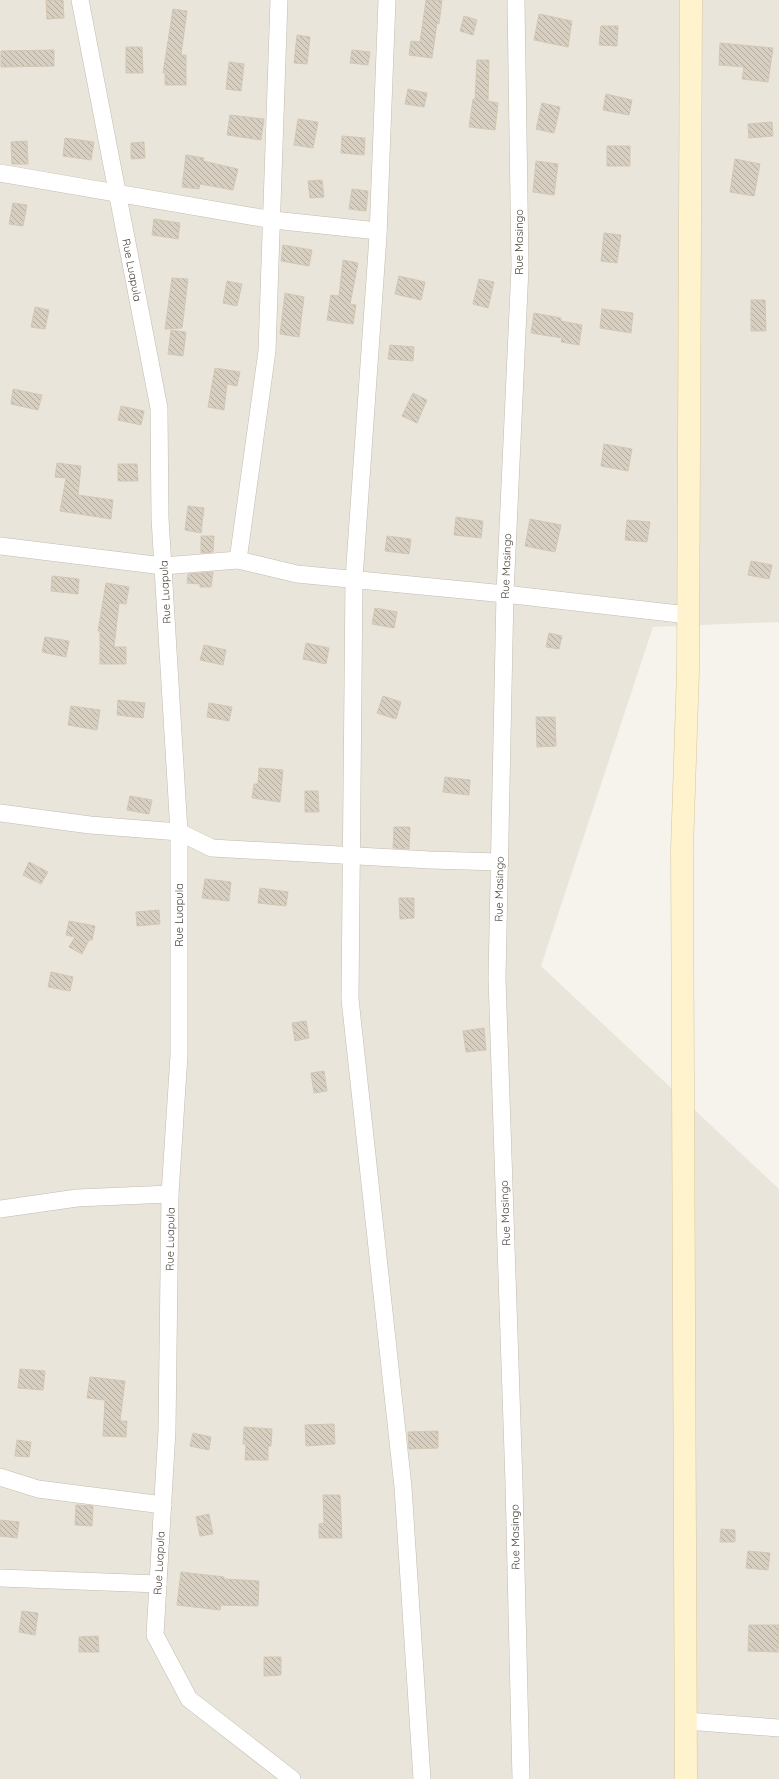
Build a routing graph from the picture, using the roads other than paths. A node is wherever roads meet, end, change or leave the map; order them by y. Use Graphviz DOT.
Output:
graph roads {
  1 [pos="80,0"];
  2 [pos="280,0"];
  3 [pos="386,0"];
  4 [pos="516,0"];
  5 [pos="691,0"];
  6 [pos="0,173"];
  7 [pos="117,193"];
  8 [pos="273,220"];
  9 [pos="378,231"];
  10 [pos="0,546"];
  11 [pos="238,560"];
  12 [pos="163,566"];
  13 [pos="354,579"];
  14 [pos="505,594"];
  15 [pos="688,615"];
  16 [pos="0,813"];
  17 [pos="179,832"];
  18 [pos="351,856"];
  19 [pos="500,862"];
  20 [pos="170,1194"];
  21 [pos="0,1209"];
  22 [pos="0,1477"];
  23 [pos="163,1505"];
  24 [pos="0,1578"];
  25 [pos="158,1584"];
  26 [pos="686,1721"];
  27 [pos="779,1728"];
  28 [pos="292,1779"];
  29 [pos="422,1779"];
  30 [pos="521,1779"];
  31 [pos="686,1779"];
  1 -- 7 [label="street, Rue Luapula"];
  2 -- 8 [label="street"];
  3 -- 9 [label="street"];
  4 -- 14 [label="street, Rue Masingo"];
  5 -- 15 [label="main road"];
  6 -- 7 [label="street"];
  7 -- 8 [label="street"];
  7 -- 12 [label="street, Rue Luapula"];
  8 -- 9 [label="street"];
  8 -- 11 [label="street"];
  9 -- 13 [label="street"];
  10 -- 12 [label="street"];
  11 -- 12 [label="street"];
  11 -- 13 [label="street"];
  12 -- 17 [label="street, Rue Luapula"];
  13 -- 14 [label="street"];
  13 -- 18 [label="street"];
  14 -- 15 [label="street"];
  14 -- 19 [label="street, Rue Masingo"];
  15 -- 26 [label="main road"];
  16 -- 17 [label="street"];
  17 -- 18 [label="street"];
  17 -- 20 [label="street, Rue Luapula"];
  18 -- 19 [label="street"];
  18 -- 29 [label="street"];
  19 -- 30 [label="street, Rue Masingo"];
  20 -- 21 [label="street"];
  20 -- 23 [label="street, Rue Luapula"];
  22 -- 23 [label="street"];
  23 -- 25 [label="street, Rue Luapula"];
  24 -- 25 [label="street"];
  25 -- 28 [label="street, Rue Luapula"];
  26 -- 27 [label="street"];
  26 -- 31 [label="main road"];
}
